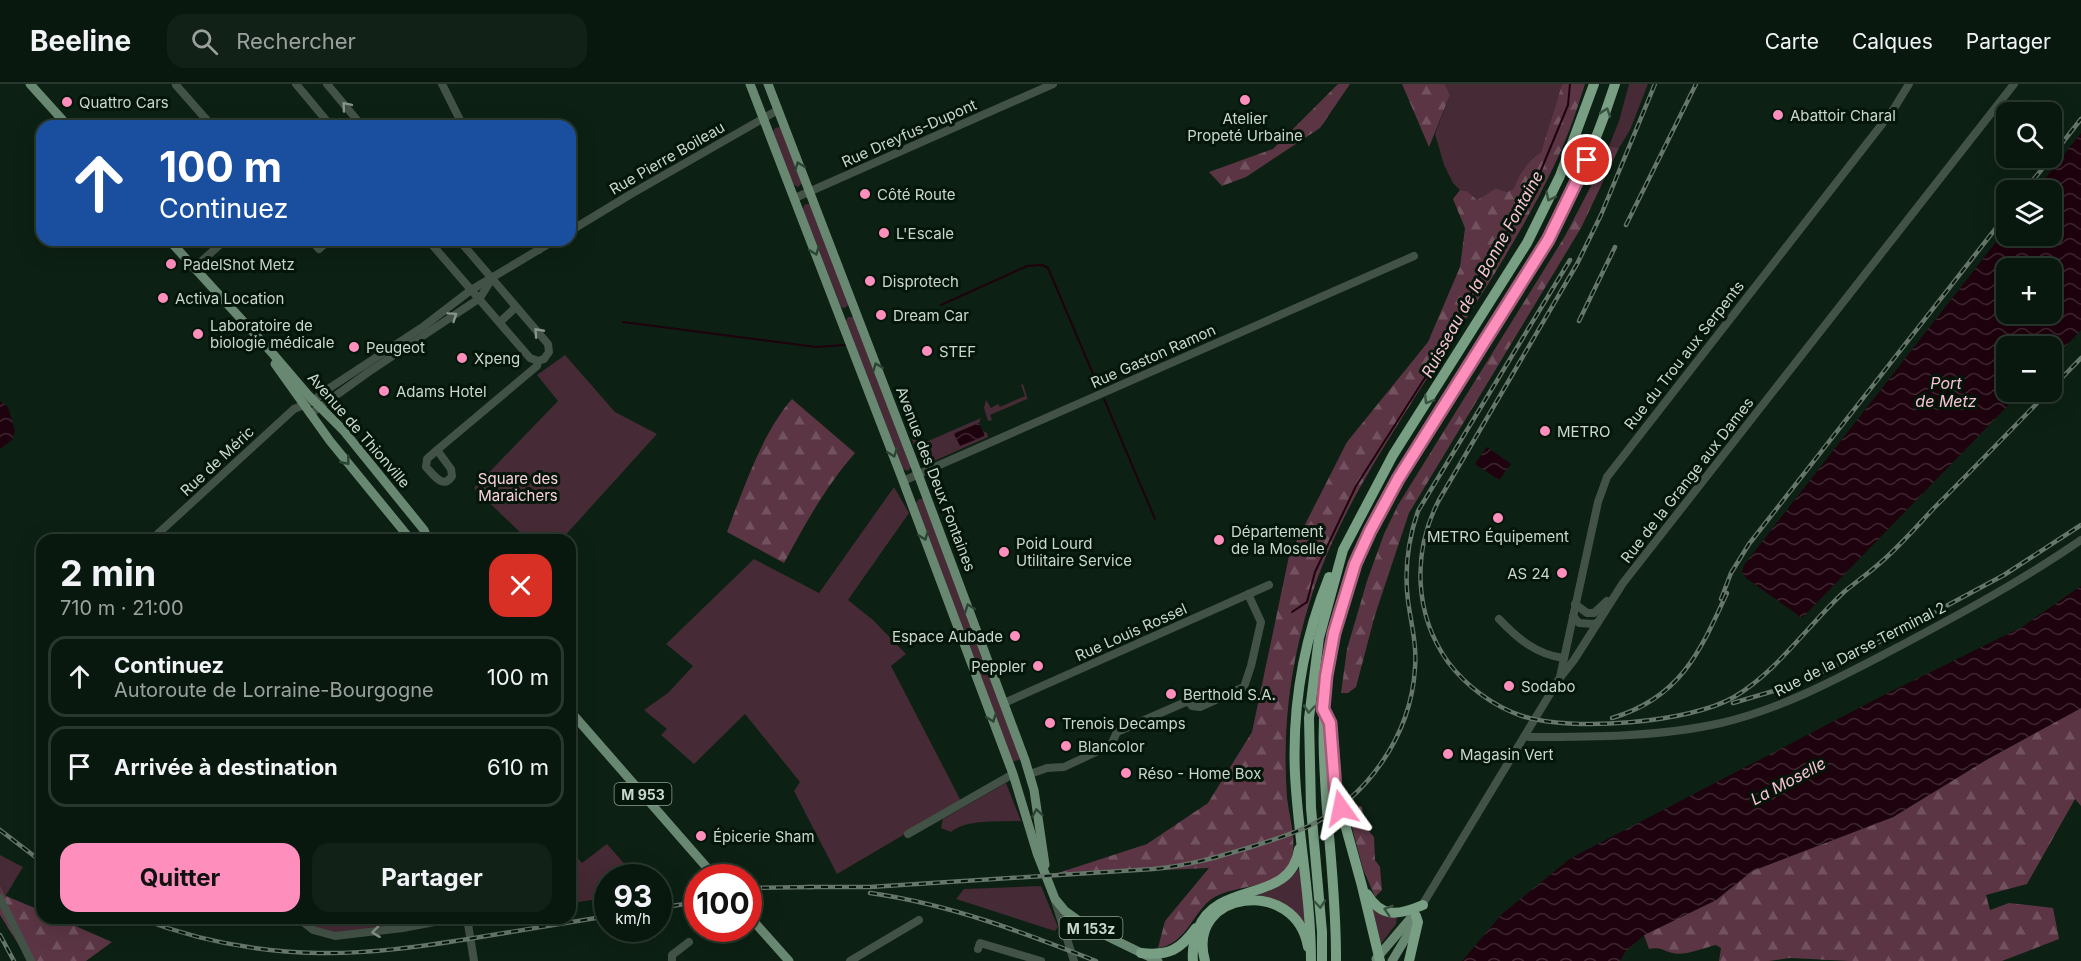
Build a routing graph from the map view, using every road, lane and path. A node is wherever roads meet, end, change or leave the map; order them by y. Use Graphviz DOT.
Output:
graph roads {
  1 [pos="30,84"];
  2 [pos="176,84"];
  3 [pos="296,84"];
  4 [pos="442,84"];
  5 [pos="750,84"];
  6 [pos="768,84"];
  7 [pos="1053,84"];
  8 [pos="1594,84"];
  9 [pos="1615,84"];
  10 [pos="1909,84"];
  11 [pos="2013,84"];
  12 [pos="329,85"];
  13 [pos="778,110"];
  14 [pos="764,119"];
  15 [pos="63,120"];
  16 [pos="207,120"];
  17 [pos="326,120"];
  18 [pos="357,120"];
  19 [pos="460,120"];
  20 [pos="809,191"];
  21 [pos="795,198"];
  22 [pos="576,227"];
  23 [pos="174,246"];
  24 [pos="218,246"];
  25 [pos="433,246"];
  26 [pos="464,246"];
  27 [pos="536,246"];
  28 [pos="545,246"];
  29 [pos="539,250"];
  30 [pos="1413,256"];
  31 [pos="194,268"];
  32 [pos="492,279"];
  33 [pos="471,290"];
  34 [pos="480,298"];
  35 [pos="516,308"];
  36 [pos="500,322"];
  37 [pos="538,361"];
  38 [pos="309,403"];
  39 [pos="325,405"];
  40 [pos="310,414"];
  41 [pos="436,450"];
  42 [pos="918,474"];
  43 [pos="903,481"];
  44 [pos="158,534"];
  45 [pos="407,534"];
  46 [pos="425,534"];
  47 [pos="2081,540"];
  48 [pos="1343,550"];
  49 [pos="1622,584"];
  50 [pos="1269,585"];
  51 [pos="1248,594"];
  52 [pos="1575,604"];
  53 [pos="1573,616"];
  54 [pos="1499,619"];
  55 [pos="1598,622"];
  56 [pos="1563,658"];
  57 [pos="1559,679"];
  58 [pos="1004,703"];
  59 [pos="1323,709"];
  60 [pos="576,718"];
  61 [pos="1525,736"];
  62 [pos="1031,776"];
  63 [pos="1014,779"];
  64 [pos="1297,804"];
  65 [pos="908,834"];
  66 [pos="704,864"];
  67 [pos="1050,886"];
  68 [pos="1362,886"];
  69 [pos="0,898"];
  70 [pos="1423,905"];
  71 [pos="1416,916"];
  72 [pos="919,920"];
  73 [pos="1201,920"];
  74 [pos="306,924"];
  75 [pos="424,924"];
  76 [pos="468,924"];
  77 [pos="762,931"];
  78 [pos="689,942"];
  79 [pos="978,949"];
  80 [pos="1141,953"];
  81 [pos="1378,959"];
  82 [pos="672,960"];
  83 [pos="31,961"];
  84 [pos="474,961"];
  85 [pos="789,961"];
  86 [pos="850,961"];
  87 [pos="1041,961"];
  88 [pos="1074,961"];
  89 [pos="1158,961"];
  90 [pos="1193,961"];
  91 [pos="1205,961"];
  92 [pos="1311,961"];
  93 [pos="1322,961"];
  94 [pos="1336,961"];
  95 [pos="1392,961"];
  96 [pos="1409,961"];
  1 -- 15 [label="main road"];
  2 -- 16 [label="street"];
  3 -- 17 [label="street"];
  4 -- 19 [label="street"];
  5 -- 14 [label="main road, Avenue des Deux Fontaines"];
  6 -- 13 [label="main road, Avenue des Deux Fontaines"];
  7 -- 20 [label="street, Rue Dreyfus-Dupont"];
  8 -- 48 [label="highway, one-way"];
  59 -- 9 [label="highway, one-way"];
  10 -- 52 [label="street, Rue du Trou aux Serpents"];
  11 -- 49 [label="street, Rue de la Grange aux Dames"];
  18 -- 12 [label="street, one-way"];
  13 -- 14 [label="street, Rue Pierre Boileau"];
  20 -- 13 [label="main road, Avenue des Deux Fontaines, one-way"];
  14 -- 21 [label="main road, Avenue des Deux Fontaines"];
  14 -- 22 [label="street, Rue Pierre Boileau"];
  20 -- 21 [label="street"];
  42 -- 20 [label="main road, Avenue des Deux Fontaines, one-way"];
  21 -- 43 [label="main road, Avenue des Deux Fontaines, one-way"];
  23 -- 31 [label="main road, Avenue de Thionville"];
  24 -- 31 [label="street"];
  25 -- 33 [label="street"];
  26 -- 32 [label="street"];
  27 -- 29 [label="street"];
  28 -- 29 [label="street"];
  29 -- 32 [label="street"];
  30 -- 42 [label="street, Rue Gaston Ramon"];
  31 -- 38 [label="main road, Avenue de Thionville"];
  32 -- 33 [label="street"];
  32 -- 34 [label="street"];
  32 -- 35 [label="street"];
  33 -- 34 [label="street"];
  33 -- 38 [label="street"];
  34 -- 36 [label="street"];
  39 -- 34 [label="street, one-way"];
  35 -- 36 [label="street"];
  37 -- 35 [label="street, one-way"];
  36 -- 37 [label="street"];
  37 -- 41 [label="street"];
  38 -- 39 [label="main road, Avenue de Thionville"];
  38 -- 40 [label="main road, Avenue de Thionville"];
  38 -- 44 [label="street, Rue de Méric"];
  39 -- 40 [label="street"];
  39 -- 46 [label="main road, Avenue de Thionville"];
  40 -- 45 [label="main road, Avenue de Thionville, one-way"];
  42 -- 43 [label="street, Rue Gaston Ramon"];
  58 -- 42 [label="main road, Avenue des Deux Fontaines, one-way"];
  43 -- 63 [label="main road, Avenue des Deux Fontaines, one-way"];
  47 -- 61 [label="street, Rue de la Darse Terminal 2"];
  48 -- 64 [label="highway"];
  48 -- 93 [label="highway, one-way"];
  49 -- 52 [label="street"];
  49 -- 55 [label="street, Rue de la Grange aux Dames"];
  50 -- 51 [label="street, Rue Louis Rossel"];
  51 -- 58 [label="street, Rue Louis Rossel"];
  51 -- 62 [label="street"];
  52 -- 53 [label="street, Rue du Trou aux Serpents"];
  53 -- 55 [label="street"];
  53 -- 56 [label="street, Rue du Trou aux Serpents"];
  54 -- 56 [label="street"];
  55 -- 57 [label="street, Rue de la Grange aux Dames"];
  56 -- 57 [label="street, Rue du Trou aux Serpents"];
  57 -- 61 [label="street, Rue de la Grange aux Dames"];
  58 -- 62 [label="main road, Avenue des Deux Fontaines"];
  59 -- 68 [label="highway"];
  59 -- 94 [label="highway"];
  60 -- 66 [label="main road, M 953"];
  61 -- 70 [label="street, Rue de la Grange aux Dames"];
  62 -- 63 [label="street"];
  67 -- 62 [label="main road, Avenue des Deux Fontaines, one-way"];
  63 -- 65 [label="street"];
  63 -- 67 [label="main road, Avenue des Deux Fontaines"];
  64 -- 73 [label="highway"];
  64 -- 92 [label="highway"];
  67 -- 80 [label="main road, M 153z"];
  67 -- 88 [label="street, Avenue des Deux Fontaines"];
  70 -- 68 [label="highway, one-way"];
  68 -- 81 [label="highway"];
  69 -- 83 [label="street"];
  70 -- 71 [label="street, Rue de la Grange aux Dames"];
  71 -- 81 [label="main road"];
  71 -- 95 [label="main road"];
  71 -- 96 [label="highway"];
  72 -- 86 [label="street"];
  73 -- 80 [label="highway"];
  73 -- 90 [label="highway"];
  75 -- 74 [label="street, one-way"];
  76 -- 84 [label="street"];
  77 -- 85 [label="main road"];
  78 -- 82 [label="street"];
  79 -- 87 [label="street"];
  80 -- 89 [label="main road, M 153z"];
  91 -- 92 [label="highway"];
}
